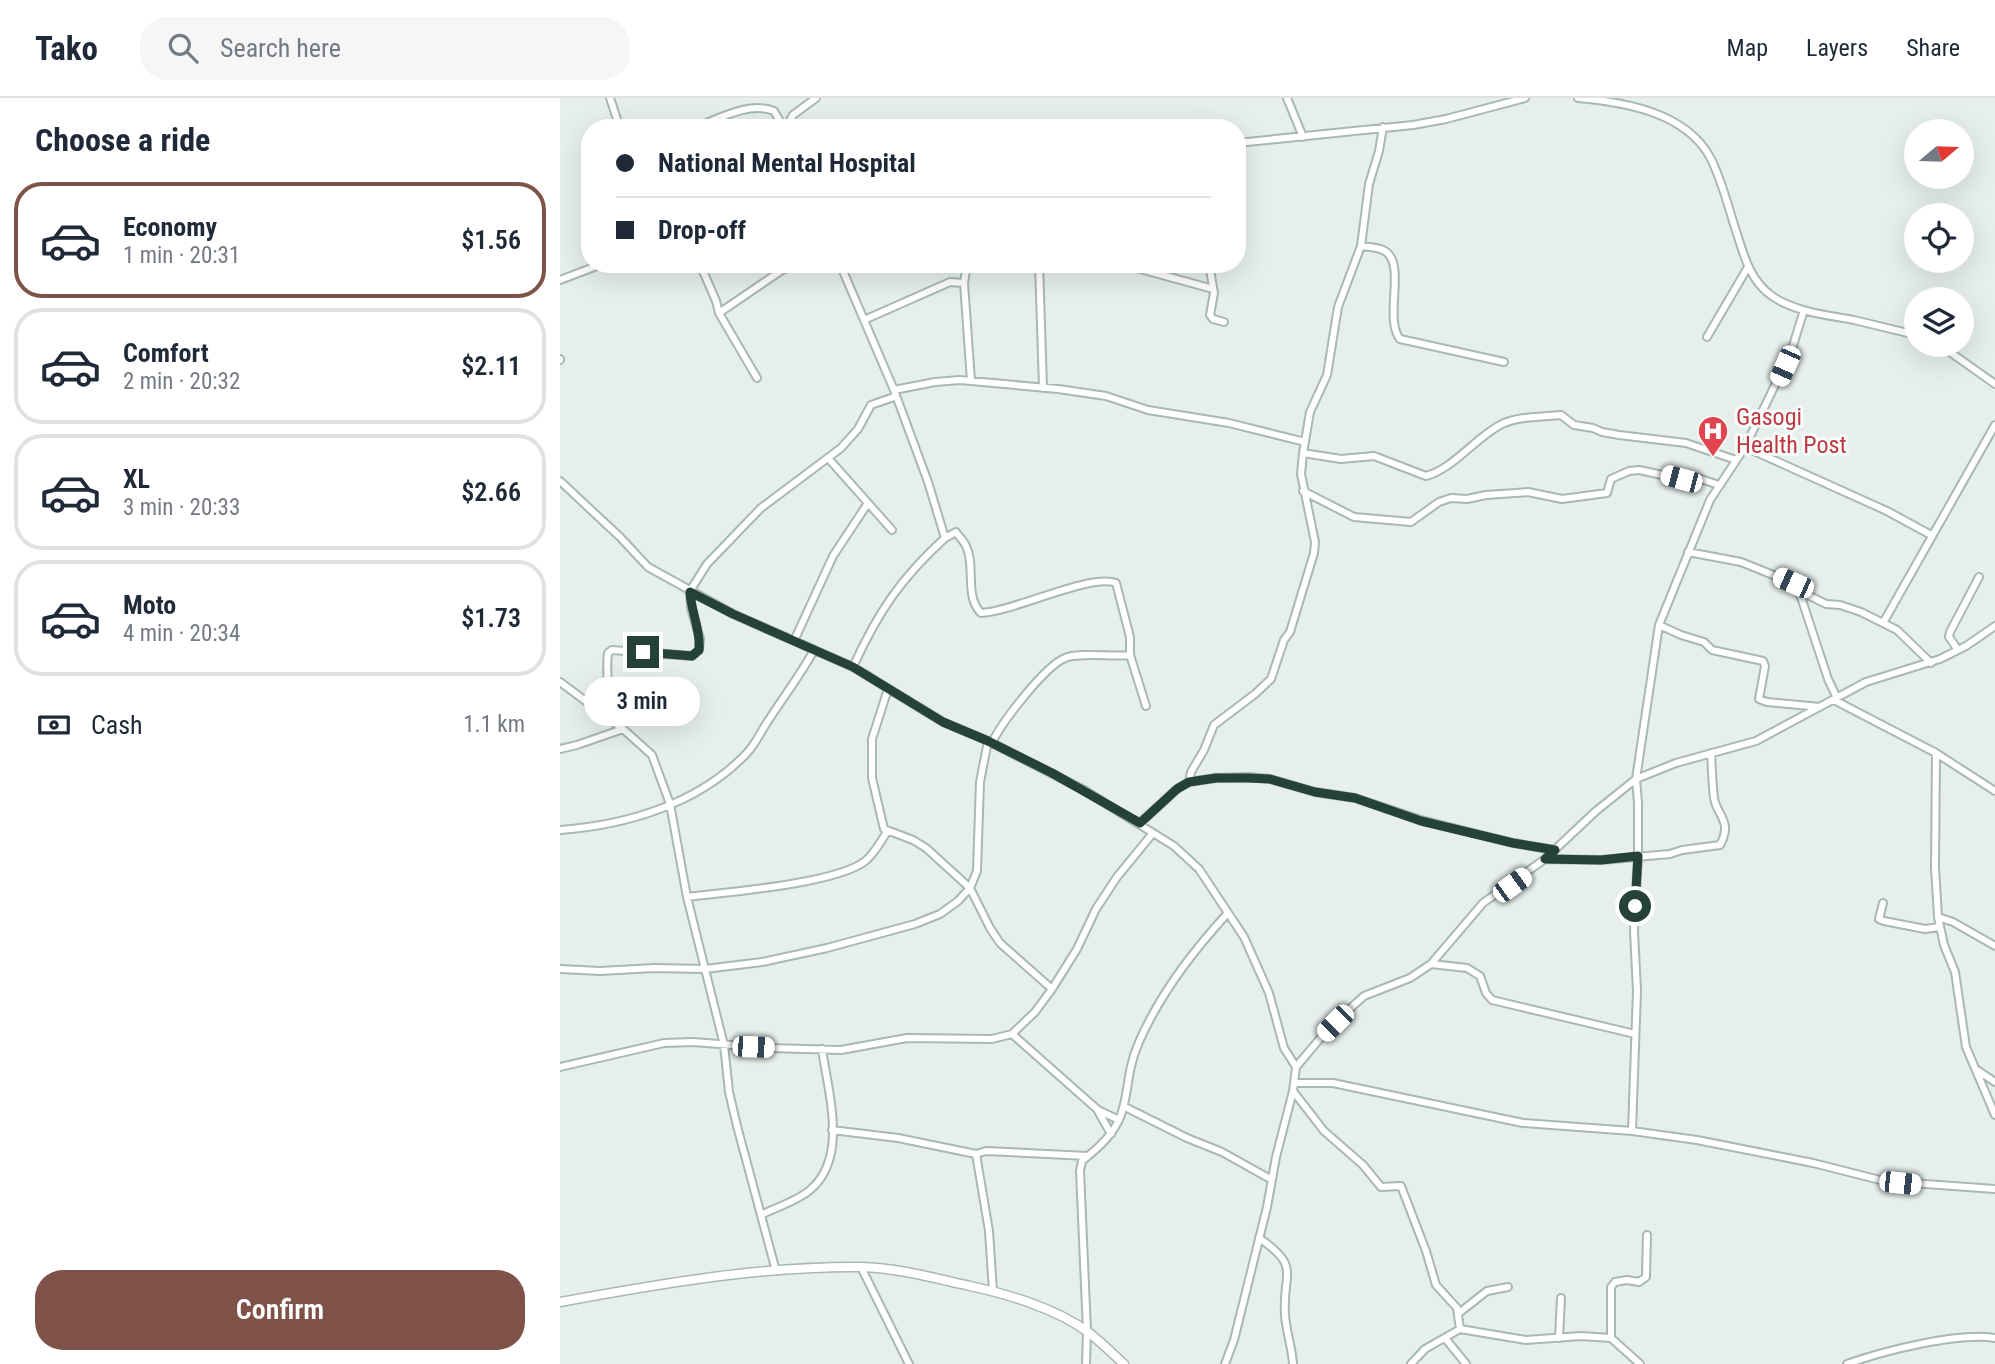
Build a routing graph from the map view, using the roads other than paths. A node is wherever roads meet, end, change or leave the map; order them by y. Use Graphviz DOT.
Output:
graph roads {
  1 [pos="610,98"];
  2 [pos="816,98"];
  3 [pos="1287,98"];
  4 [pos="1525,98"];
  5 [pos="1578,98"];
  6 [pos="617,119"];
  7 [pos="718,119"];
  8 [pos="779,119"];
  9 [pos="791,119"];
  10 [pos="1383,127"];
  11 [pos="1303,137"];
  12 [pos="1246,142"];
  13 [pos="1361,246"];
  14 [pos="1748,267"];
  15 [pos="581,272"];
  16 [pos="704,273"];
  17 [pos="778,273"];
  18 [pos="843,273"];
  19 [pos="966,273"];
  20 [pos="1039,273"];
  21 [pos="1155,273"];
  22 [pos="1210,273"];
  23 [pos="560,281"];
  24 [pos="964,282"];
  25 [pos="1213,289"];
  26 [pos="1804,310"];
  27 [pos="719,313"];
  28 [pos="864,320"];
  29 [pos="1224,323"];
  30 [pos="1904,332"];
  31 [pos="1707,337"];
  32 [pos="1957,357"];
  33 [pos="1504,362"];
  34 [pos="757,378"];
  35 [pos="971,381"];
  36 [pos="1995,384"];
  37 [pos="1043,388"];
  38 [pos="894,394"];
  39 [pos="1995,425"];
  40 [pos="1305,442"];
  41 [pos="1745,447"];
  42 [pos="1303,453"];
  43 [pos="828,458"];
  44 [pos="1736,460"];
  45 [pos="560,481"];
  46 [pos="1719,485"];
  47 [pos="1303,491"];
  48 [pos="868,503"];
  49 [pos="892,530"];
  50 [pos="1931,535"];
  51 [pos="945,538"];
  52 [pos="1688,552"];
  53 [pos="1979,577"];
  54 [pos="1799,589"];
  55 [pos="690,592"];
  56 [pos="1883,623"];
  57 [pos="1659,625"];
  58 [pos="1995,626"];
  59 [pos="794,641"];
  60 [pos="814,650"];
  61 [pos="1958,650"];
  62 [pos="1130,655"];
  63 [pos="1931,663"];
  64 [pos="853,667"];
  65 [pos="560,682"];
  66 [pos="888,689"];
  67 [pos="1836,699"];
  68 [pos="1146,706"];
  69 [pos="1820,707"];
  70 [pos="598,710"];
  71 [pos="623,729"];
  72 [pos="990,742"];
  73 [pos="560,749"];
  74 [pos="1711,753"];
  75 [pos="1936,753"];
  76 [pos="1636,779"];
  77 [pos="1189,782"];
  78 [pos="1995,791"];
  79 [pos="670,804"];
  80 [pos="1140,823"];
  81 [pos="560,830"];
  82 [pos="887,832"];
  83 [pos="1153,833"];
  84 [pos="1555,850"];
  85 [pos="1638,856"];
  86 [pos="1545,859"];
  87 [pos="970,888"];
  88 [pos="687,897"];
  89 [pos="1883,903"];
  90 [pos="1227,914"];
  91 [pos="1938,917"];
  92 [pos="1940,927"];
  93 [pos="1995,946"];
  94 [pos="1431,964"];
  95 [pos="560,969"];
  96 [pos="705,969"];
  97 [pos="1052,989"];
  98 [pos="1012,1034"];
  99 [pos="1634,1034"];
  100 [pos="724,1045"];
  101 [pos="822,1049"];
  102 [pos="560,1067"];
  103 [pos="1296,1068"];
  104 [pos="1975,1069"];
  105 [pos="1995,1082"];
  106 [pos="1295,1083"];
  107 [pos="1293,1091"];
  108 [pos="1125,1107"];
  109 [pos="1098,1110"];
  110 [pos="1995,1115"];
  111 [pos="1119,1120"];
  112 [pos="832,1130"];
  113 [pos="1632,1130"];
  114 [pos="1111,1134"];
  115 [pos="976,1154"];
  116 [pos="1088,1156"];
  117 [pos="1272,1180"];
  118 [pos="1995,1189"];
  119 [pos="761,1215"];
  120 [pos="1647,1235"];
  121 [pos="1259,1238"];
  122 [pos="861,1267"];
  123 [pos="776,1271"];
  124 [pos="1508,1287"];
  125 [pos="993,1291"];
  126 [pos="1561,1298"];
  127 [pos="560,1302"];
  128 [pos="1459,1313"];
  129 [pos="1460,1329"];
  130 [pos="1087,1332"];
  131 [pos="1445,1338"];
  132 [pos="1559,1338"];
  133 [pos="1611,1338"];
  134 [pos="1995,1338"];
  135 [pos="909,1364"];
  136 [pos="1086,1364"];
  137 [pos="1124,1364"];
  138 [pos="1224,1364"];
  139 [pos="1293,1364"];
  140 [pos="1411,1364"];
  141 [pos="1466,1364"];
  142 [pos="1640,1364"];
  143 [pos="1847,1364"];
  1 -- 6 [label="street"];
  2 -- 9 [label="street"];
  3 -- 11 [label="street"];
  4 -- 10 [label="street"];
  5 -- 14 [label="street"];
  7 -- 8 [label="street"];
  10 -- 11 [label="street"];
  10 -- 13 [label="street"];
  11 -- 12 [label="street"];
  13 -- 33 [label="street"];
  13 -- 40 [label="street"];
  14 -- 26 [label="street"];
  14 -- 31 [label="street"];
  15 -- 23 [label="street"];
  16 -- 27 [label="street"];
  17 -- 27 [label="street"];
  18 -- 28 [label="street"];
  19 -- 24 [label="street"];
  20 -- 37 [label="street"];
  21 -- 25 [label="street"];
  22 -- 25 [label="street"];
  24 -- 28 [label="street"];
  24 -- 35 [label="street"];
  25 -- 29 [label="street"];
  26 -- 30 [label="street"];
  26 -- 41 [label="street"];
  27 -- 34 [label="street"];
  28 -- 38 [label="street"];
  32 -- 36 [label="street"];
  35 -- 37 [label="street"];
  35 -- 38 [label="street"];
  37 -- 40 [label="street"];
  38 -- 43 [label="street"];
  38 -- 51 [label="street"];
  39 -- 50 [label="street"];
  40 -- 42 [label="street"];
  41 -- 44 [label="street"];
  41 -- 50 [label="street"];
  42 -- 44 [label="street"];
  42 -- 47 [label="street"];
  43 -- 48 [label="street"];
  43 -- 55 [label="street"];
  44 -- 46 [label="street"];
  45 -- 55 [label="street"];
  46 -- 47 [label="street"];
  46 -- 52 [label="street"];
  47 -- 77 [label="street"];
  48 -- 49 [label="street"];
  48 -- 59 [label="street"];
  50 -- 56 [label="street"];
  51 -- 62 [label="street"];
  51 -- 64 [label="street"];
  52 -- 54 [label="street"];
  52 -- 57 [label="street"];
  53 -- 61 [label="street"];
  54 -- 56 [label="street"];
  54 -- 67 [label="street"];
  55 -- 59 [label="street"];
  55 -- 70 [label="street"];
  56 -- 63 [label="street"];
  57 -- 69 [label="street"];
  57 -- 76 [label="street"];
  58 -- 61 [label="street"];
  59 -- 60 [label="street"];
  60 -- 64 [label="street"];
  60 -- 79 [label="street"];
  61 -- 63 [label="street"];
  62 -- 68 [label="street"];
  62 -- 72 [label="street"];
  63 -- 67 [label="street"];
  64 -- 66 [label="street"];
  65 -- 70 [label="street"];
  66 -- 72 [label="street"];
  66 -- 82 [label="street"];
  67 -- 69 [label="street"];
  67 -- 75 [label="street"];
  69 -- 74 [label="street"];
  70 -- 71 [label="street"];
  71 -- 73 [label="street"];
  71 -- 79 [label="street"];
  72 -- 80 [label="street"];
  72 -- 87 [label="street"];
  74 -- 76 [label="street"];
  74 -- 85 [label="street"];
  75 -- 78 [label="street"];
  75 -- 91 [label="street"];
  76 -- 84 [label="street"];
  76 -- 85 [label="street"];
  77 -- 80 [label="street"];
  77 -- 84 [label="street"];
  79 -- 81 [label="street"];
  79 -- 88 [label="street"];
  80 -- 83 [label="street"];
  82 -- 87 [label="street"];
  82 -- 88 [label="street"];
  83 -- 90 [label="street"];
  83 -- 97 [label="street"];
  84 -- 86 [label="street"];
  85 -- 86 [label="street"];
  85 -- 99 [label="street"];
  86 -- 94 [label="street"];
  87 -- 96 [label="street"];
  87 -- 97 [label="street"];
  88 -- 96 [label="street"];
  89 -- 92 [label="street"];
  90 -- 103 [label="street"];
  90 -- 108 [label="street"];
  91 -- 92 [label="street"];
  91 -- 93 [label="street"];
  92 -- 104 [label="street"];
  94 -- 99 [label="street"];
  94 -- 103 [label="street"];
  95 -- 96 [label="street"];
  96 -- 100 [label="street"];
  97 -- 98 [label="street"];
  98 -- 101 [label="street"];
  98 -- 109 [label="street"];
  99 -- 113 [label="street"];
  100 -- 101 [label="street"];
  100 -- 102 [label="street"];
  100 -- 119 [label="street"];
  101 -- 112 [label="street"];
  103 -- 106 [label="street"];
  104 -- 105 [label="street"];
  104 -- 110 [label="street"];
  106 -- 107 [label="street"];
  106 -- 113 [label="street"];
  107 -- 117 [label="street"];
  107 -- 128 [label="street"];
  108 -- 111 [label="street"];
  108 -- 117 [label="street"];
  109 -- 111 [label="street"];
  109 -- 114 [label="street"];
  111 -- 114 [label="street"];
  112 -- 115 [label="street"];
  112 -- 119 [label="street"];
  113 -- 118 [label="street"];
  114 -- 116 [label="street"];
  115 -- 116 [label="street"];
  115 -- 125 [label="street"];
  116 -- 130 [label="street"];
  117 -- 121 [label="street"];
  119 -- 123 [label="street"];
  120 -- 133 [label="street"];
  121 -- 138 [label="street"];
  121 -- 139 [label="street"];
  122 -- 123 [label="street"];
  122 -- 125 [label="street"];
  122 -- 135 [label="street"];
  123 -- 127 [label="street"];
  124 -- 128 [label="street"];
  125 -- 130 [label="street"];
  126 -- 132 [label="street"];
  128 -- 129 [label="street"];
  129 -- 131 [label="street"];
  129 -- 132 [label="street"];
  130 -- 136 [label="street"];
  130 -- 137 [label="street"];
  131 -- 140 [label="street"];
  131 -- 141 [label="street"];
  132 -- 133 [label="street"];
  133 -- 142 [label="street"];
  134 -- 143 [label="street"];
}
